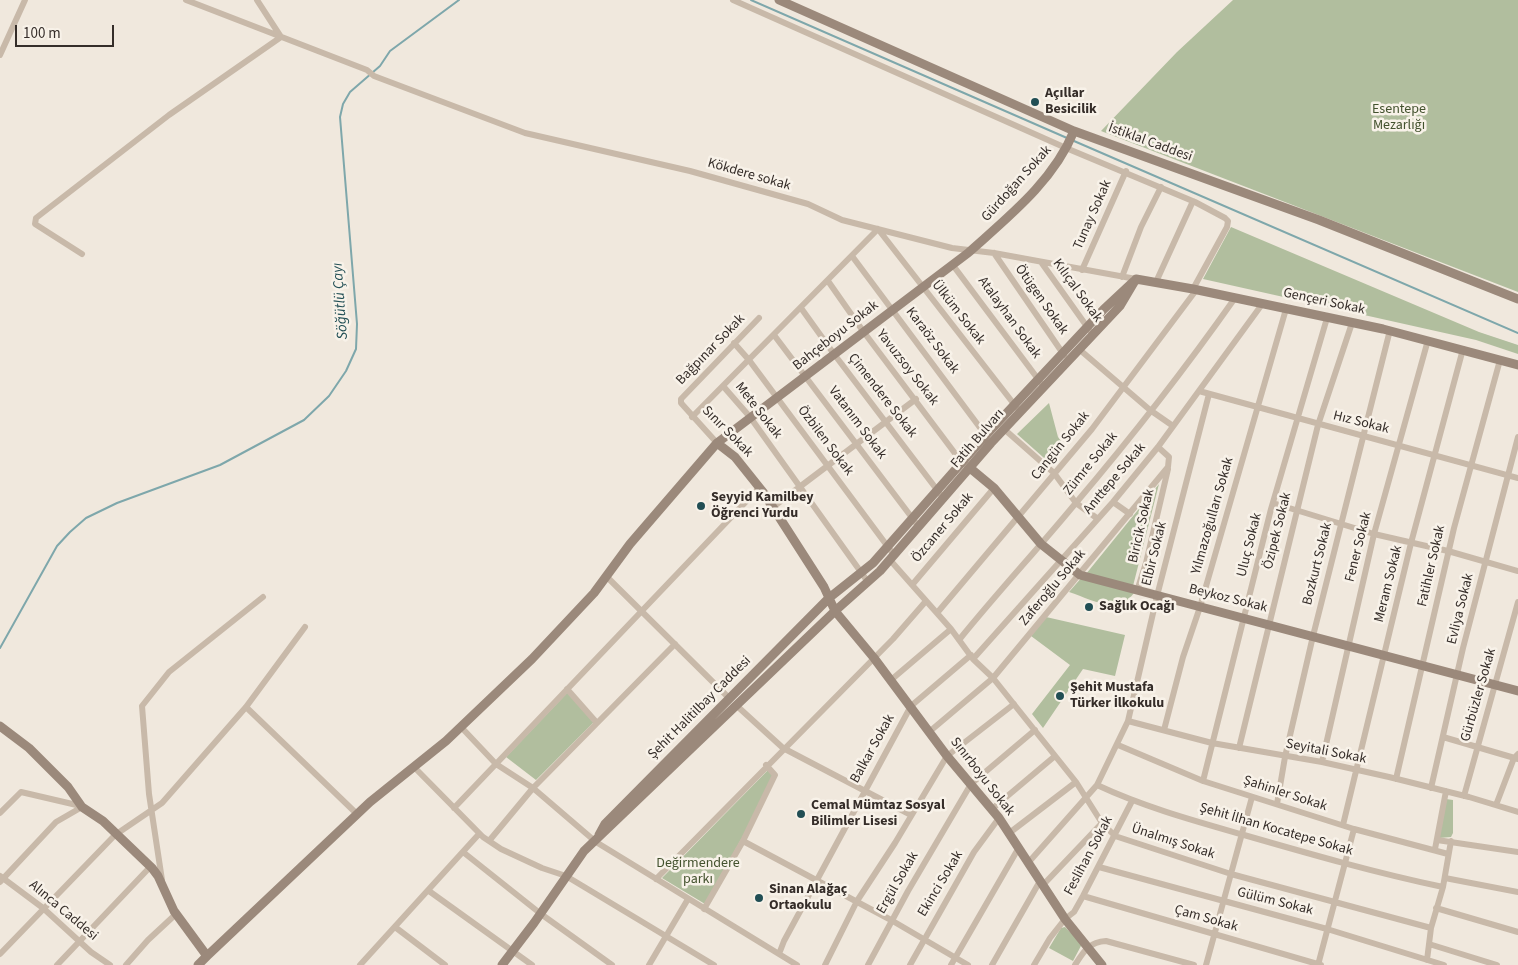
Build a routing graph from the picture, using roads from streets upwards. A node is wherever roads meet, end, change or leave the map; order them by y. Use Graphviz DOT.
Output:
graph roads {
  1 [pos="25,0"];
  2 [pos="186,0"];
  3 [pos="257,0"];
  4 [pos="733,0"];
  5 [pos="779,0"];
  6 [pos="281,36"];
  7 [pos="0,55"];
  8 [pos="1073,133"];
  9 [pos="1067,147"];
  10 [pos="1126,171"];
  11 [pos="1161,187"];
  12 [pos="1193,201"];
  13 [pos="878,229"];
  14 [pos="971,250"];
  15 [pos="994,253"];
  16 [pos="82,254"];
  17 [pos="852,256"];
  18 [pos="1041,262"];
  19 [pos="952,264"];
  20 [pos="1082,270"];
  21 [pos="1122,277"];
  22 [pos="1136,279"];
  23 [pos="828,281"];
  24 [pos="1156,282"];
  25 [pos="922,287"];
  26 [pos="1195,289"];
  27 [pos="1235,298"];
  28 [pos="1518,299"];
  29 [pos="1263,304"];
  30 [pos="801,308"];
  31 [pos="1286,309"];
  32 [pos="893,310"];
  33 [pos="759,318"];
  34 [pos="1327,318"];
  35 [pos="1352,323"];
  36 [pos="1390,330"];
  37 [pos="863,331"];
  38 [pos="1091,331"];
  39 [pos="774,334"];
  40 [pos="1428,340"];
  41 [pos="734,343"];
  42 [pos="1463,349"];
  43 [pos="1080,350"];
  44 [pos="834,354"];
  45 [pos="1066,358"];
  46 [pos="749,360"];
  47 [pos="1500,360"];
  48 [pos="1518,365"];
  49 [pos="806,376"];
  50 [pos="1042,384"];
  51 [pos="723,386"];
  52 [pos="1124,387"];
  53 [pos="1199,391"];
  54 [pos="1209,394"];
  55 [pos="778,398"];
  56 [pos="681,399"];
  57 [pos="916,399"];
  58 [pos="1257,407"];
  59 [pos="1017,409"];
  60 [pos="1150,410"];
  61 [pos="750,417"];
  62 [pos="692,418"];
  63 [pos="1296,418"];
  64 [pos="886,422"];
  65 [pos="1318,425"];
  66 [pos="1173,426"];
  67 [pos="1004,429"];
  68 [pos="986,435"];
  69 [pos="1363,436"];
  70 [pos="1518,437"];
  71 [pos="716,443"];
  72 [pos="991,443"];
  73 [pos="858,445"];
  74 [pos="1398,445"];
  75 [pos="1158,447"];
  76 [pos="1436,456"];
  77 [pos="963,461"];
  78 [pos="829,466"];
  79 [pos="1471,466"];
  80 [pos="1168,467"];
  81 [pos="970,468"];
  82 [pos="1054,473"];
  83 [pos="1508,475"];
  84 [pos="1518,478"];
  85 [pos="759,488"];
  86 [pos="799,488"];
  87 [pos="994,488"];
  88 [pos="937,490"];
  89 [pos="944,499"];
  90 [pos="1113,502"];
  91 [pos="1273,503"];
  92 [pos="1076,504"];
  93 [pos="773,507"];
  94 [pos="1297,509"];
  95 [pos="1130,514"];
  96 [pos="1020,516"];
  97 [pos="912,518"];
  98 [pos="1098,519"];
  99 [pos="1340,525"];
  100 [pos="919,527"];
  101 [pos="1374,534"];
  102 [pos="1041,544"];
  103 [pos="1411,544"];
  104 [pos="888,546"];
  105 [pos="1448,551"];
  106 [pos="892,558"];
  107 [pos="1485,561"];
  108 [pos="1061,562"];
  109 [pos="1518,571"];
  110 [pos="861,572"];
  111 [pos="1080,575"];
  112 [pos="606,576"];
  113 [pos="868,582"];
  114 [pos="912,585"];
  115 [pos="1137,591"];
  116 [pos="263,596"];
  117 [pos="1157,596"];
  118 [pos="829,598"];
  119 [pos="926,601"];
  120 [pos="1518,602"];
  121 [pos="1200,606"];
  122 [pos="641,611"];
  123 [pos="835,611"];
  124 [pos="937,613"];
  125 [pos="1244,617"];
  126 [pos="1268,624"];
  127 [pos="305,627"];
  128 [pos="951,629"];
  129 [pos="1313,636"];
  130 [pos="959,640"];
  131 [pos="675,644"];
  132 [pos="1348,645"];
  133 [pos="1384,655"];
  134 [pos="972,657"];
  135 [pos="874,658"];
  136 [pos="1422,665"];
  137 [pos="1458,674"];
  138 [pos="993,678"];
  139 [pos="891,680"];
  140 [pos="1495,685"];
  141 [pos="567,689"];
  142 [pos="1518,691"];
  143 [pos="729,698"];
  144 [pos="1014,704"];
  145 [pos="737,706"];
  146 [pos="911,706"];
  147 [pos="246,707"];
  148 [pos="1128,722"];
  149 [pos="597,723"];
  150 [pos="0,726"];
  151 [pos="461,727"];
  152 [pos="1034,730"];
  153 [pos="1164,730"];
  154 [pos="929,732"];
  155 [pos="1443,737"];
  156 [pos="1212,743"];
  157 [pos="1118,745"];
  158 [pos="1477,746"];
  159 [pos="783,748"];
  160 [pos="1238,748"];
  161 [pos="947,756"];
  162 [pos="1055,756"];
  163 [pos="1285,757"];
  164 [pos="1517,757"];
  165 [pos="1322,762"];
  166 [pos="496,764"];
  167 [pos="766,765"];
  168 [pos="414,767"];
  169 [pos="1358,770"];
  170 [pos="1396,779"];
  171 [pos="1203,781"];
  172 [pos="1076,782"];
  173 [pos="971,784"];
  174 [pos="1097,785"];
  175 [pos="533,788"];
  176 [pos="1431,788"];
  177 [pos="865,790"];
  178 [pos="1446,792"];
  179 [pos="1464,796"];
  180 [pos="1252,797"];
  181 [pos="1086,799"];
  182 [pos="1132,801"];
  183 [pos="1277,804"];
  184 [pos="1496,805"];
  185 [pos="82,807"];
  186 [pos="454,808"];
  187 [pos="992,809"];
  188 [pos="152,810"];
  189 [pos="1518,812"];
  190 [pos="0,813"];
  191 [pos="357,814"];
  192 [pos="911,815"];
  193 [pos="999,818"];
  194 [pos="1102,823"];
  195 [pos="1343,825"];
  196 [pos="1354,829"];
  197 [pos="480,834"];
  198 [pos="1008,834"];
  199 [pos="1242,834"];
  200 [pos="115,835"];
  201 [pos="1115,836"];
  202 [pos="1437,840"];
  203 [pos="489,841"];
  204 [pos="743,841"];
  205 [pos="1451,841"];
  206 [pos="596,842"];
  207 [pos="1018,849"];
  208 [pos="1435,849"];
  209 [pos="463,852"];
  210 [pos="1518,852"];
  211 [pos="1448,854"];
  212 [pos="1028,863"];
  213 [pos="1346,864"];
  214 [pos="150,866"];
  215 [pos="1099,867"];
  216 [pos="1231,874"];
  217 [pos="566,876"];
  218 [pos="1445,878"];
  219 [pos="1,879"];
  220 [pos="656,879"];
  221 [pos="818,881"];
  222 [pos="1042,883"];
  223 [pos="163,887"];
  224 [pos="1443,887"];
  225 [pos="429,891"];
  226 [pos="1518,892"];
  227 [pos="1083,896"];
  228 [pos="688,899"];
  229 [pos="856,901"];
  230 [pos="1224,902"];
  231 [pos="1334,903"];
  232 [pos="43,908"];
  233 [pos="1436,908"];
  234 [pos="704,909"];
  235 [pos="176,914"];
  236 [pos="540,914"];
  237 [pos="1065,919"];
  238 [pos="892,920"];
  239 [pos="395,927"];
  240 [pos="1431,928"];
  241 [pos="1327,929"];
  242 [pos="1518,932"];
  243 [pos="1215,935"];
  244 [pos="666,937"];
  245 [pos="79,940"];
  246 [pos="923,940"];
  247 [pos="1429,944"];
  248 [pos="1088,946"];
  249 [pos="513,950"];
  250 [pos="0,954"];
  251 [pos="779,954"];
  252 [pos="207,956"];
  253 [pos="1165,957"];
  254 [pos="955,958"];
  255 [pos="1427,960"];
  256 [pos="786,962"];
  257 [pos="364,963"];
  258 [pos="57,965"];
  259 [pos="110,965"];
  260 [pos="126,965"];
  261 [pos="198,965"];
  262 [pos="445,965"];
  263 [pos="502,965"];
  264 [pos="532,965"];
  265 [pos="611,965"];
  266 [pos="650,965"];
  267 [pos="714,965"];
  268 [pos="797,965"];
  269 [pos="825,965"];
  270 [pos="868,965"];
  271 [pos="910,965"];
  272 [pos="951,965"];
  273 [pos="968,965"];
  274 [pos="992,965"];
  275 [pos="1034,965"];
  276 [pos="1075,965"];
  277 [pos="1102,965"];
  278 [pos="1162,965"];
  279 [pos="1194,965"];
  280 [pos="1206,965"];
  281 [pos="1319,965"];
  282 [pos="1444,965"];
  283 [pos="1497,965"];
  1 -- 7 [label="street"];
  2 -- 6 [label="street, Kökdere sokak"];
  3 -- 6 [label="street"];
  4 -- 9 [label="street"];
  5 -- 8 [label="street, İstiklal Caddesi"];
  6 -- 13 [label="street, Kökdere sokak"];
  6 -- 16 [label="street"];
  8 -- 9 [label="street, Gürdoğan Sokak"];
  8 -- 28 [label="street, İstiklal Caddesi"];
  9 -- 10 [label="street"];
  9 -- 14 [label="street, Gürdoğan Sokak"];
  10 -- 11 [label="street"];
  10 -- 20 [label="street, Tunay Sokak"];
  11 -- 12 [label="street"];
  11 -- 21 [label="street"];
  12 -- 24 [label="street"];
  12 -- 26 [label="street, Cangün Sokak"];
  13 -- 14 [label="street, Kökdere sokak"];
  13 -- 17 [label="street, Mete Sokak"];
  13 -- 25 [label="street, Ülküm Sokak"];
  14 -- 15 [label="street, Kökdere sokak"];
  14 -- 19 [label="street, Bahçeboyu Sokak"];
  15 -- 18 [label="street, Kökdere sokak"];
  15 -- 45 [label="street, Ötügen Sokak"];
  17 -- 23 [label="street, Mete Sokak"];
  17 -- 32 [label="street, Karaöz Sokak"];
  18 -- 20 [label="street, Kökdere sokak"];
  18 -- 38 [label="street, Kılıçal Sokak"];
  19 -- 25 [label="street, Bahçeboyu Sokak"];
  19 -- 50 [label="street, Atalayhan Sokak"];
  20 -- 21 [label="street, Kökdere sokak"];
  21 -- 22 [label="street, Gençeri Sokak"];
  22 -- 24 [label="street, Gençeri Sokak"];
  22 -- 38 [label="street"];
  23 -- 30 [label="street, Mete Sokak"];
  23 -- 37 [label="street, Yavuzsoy Sokak"];
  24 -- 26 [label="street, Gençeri Sokak"];
  25 -- 32 [label="street, Bahçeboyu Sokak"];
  25 -- 59 [label="street, Ülküm Sokak"];
  26 -- 27 [label="street, Gençeri Sokak"];
  26 -- 52 [label="street, Cangün Sokak"];
  27 -- 29 [label="street, Gençeri Sokak"];
  27 -- 60 [label="street, Zümre Sokak"];
  29 -- 31 [label="street, Gençeri Sokak"];
  29 -- 53 [label="street, Anıttepe Sokak"];
  30 -- 39 [label="street, Mete Sokak"];
  30 -- 44 [label="street, Çimendere Sokak"];
  31 -- 34 [label="street, Gençeri Sokak"];
  31 -- 58 [label="street, Yılmazoğulları Sokak"];
  32 -- 37 [label="street, Bahçeboyu Sokak"];
  32 -- 68 [label="street, Karaöz Sokak"];
  33 -- 41 [label="street, Bağpınar Sokak"];
  34 -- 35 [label="street, Gençeri Sokak"];
  34 -- 63 [label="street, Uluç Sokak"];
  35 -- 36 [label="street, Gençeri Sokak"];
  35 -- 65 [label="street, Özipek Sokak"];
  36 -- 40 [label="street, Gençeri Sokak"];
  36 -- 69 [label="street, Bozkurt Sokak"];
  37 -- 44 [label="street, Bahçeboyu Sokak"];
  37 -- 57 [label="street, Yavuzsoy Sokak"];
  38 -- 43 [label="street"];
  38 -- 45 [label="street"];
  39 -- 46 [label="street, Mete Sokak"];
  39 -- 49 [label="street, Vatanım Sokak"];
  40 -- 42 [label="street, Gençeri Sokak"];
  40 -- 74 [label="street, Fener Sokak"];
  41 -- 46 [label="street, Özbilen Sokak"];
  41 -- 56 [label="street, Bağpınar Sokak"];
  42 -- 47 [label="street, Gençeri Sokak"];
  42 -- 76 [label="street, Meram Sokak"];
  43 -- 45 [label="street"];
  43 -- 52 [label="street"];
  44 -- 49 [label="street, Bahçeboyu Sokak"];
  44 -- 64 [label="street, Çimendere Sokak"];
  45 -- 50 [label="street"];
  46 -- 51 [label="street, Mete Sokak"];
  46 -- 55 [label="street, Özbilen Sokak"];
  47 -- 48 [label="street, Gençeri Sokak"];
  47 -- 79 [label="street, Fatihler Sokak"];
  49 -- 55 [label="street, Bahçeboyu Sokak"];
  49 -- 73 [label="street, Vatanım Sokak"];
  50 -- 59 [label="street"];
  51 -- 61 [label="street, Mete Sokak"];
  51 -- 62 [label="street"];
  52 -- 60 [label="street"];
  52 -- 82 [label="street, Cangün Sokak"];
  53 -- 54 [label="street, Hız Sokak"];
  53 -- 66 [label="street, Anıttepe Sokak"];
  54 -- 58 [label="street, Hız Sokak"];
  54 -- 117 [label="street, Elbir Sokak"];
  55 -- 61 [label="street, Bahçeboyu Sokak"];
  55 -- 78 [label="street, Özbilen Sokak"];
  56 -- 62 [label="street, Sınır Sokak"];
  57 -- 64 [label="street"];
  57 -- 77 [label="street, Yavuzsoy Sokak"];
  58 -- 63 [label="street, Hız Sokak"];
  58 -- 121 [label="street, Yılmazoğulları Sokak"];
  59 -- 67 [label="street, Fatih Bulvarı"];
  59 -- 68 [label="street, Şehit Halitilbay Caddesi"];
  60 -- 66 [label="street"];
  60 -- 92 [label="street, Zümre Sokak"];
  61 -- 71 [label="street, Bahçeboyu Sokak"];
  61 -- 86 [label="street, Mete Sokak"];
  62 -- 71 [label="street, Sınır Sokak"];
  63 -- 65 [label="street, Hız Sokak"];
  63 -- 91 [label="street, Uluç Sokak"];
  64 -- 73 [label="street"];
  64 -- 88 [label="street, Çimendere Sokak"];
  65 -- 69 [label="street, Hız Sokak"];
  65 -- 94 [label="street, Özipek Sokak"];
  66 -- 75 [label="street, Anıttepe Sokak"];
  67 -- 72 [label="street, Fatih Bulvarı"];
  67 -- 82 [label="street"];
  68 -- 72 [label="street, Karaöz Sokak"];
  68 -- 77 [label="street, Şehit Halitilbay Caddesi"];
  69 -- 74 [label="street, Hız Sokak"];
  69 -- 99 [label="street, Bozkurt Sokak"];
  70 -- 83 [label="street, Evliya Sokak"];
  71 -- 85 [label="street, Sınır Sokak"];
  71 -- 112 [label="street, Bahçeboyu Sokak"];
  72 -- 81 [label="street, Fatih Bulvarı"];
  73 -- 78 [label="street"];
  73 -- 97 [label="street, Vatanım Sokak"];
  74 -- 76 [label="street, Hız Sokak"];
  74 -- 101 [label="street, Fener Sokak"];
  75 -- 80 [label="street"];
  75 -- 90 [label="street, Anıttepe Sokak"];
  76 -- 79 [label="street, Hız Sokak"];
  76 -- 103 [label="street, Meram Sokak"];
  77 -- 81 [label="street, Yavuzsoy Sokak"];
  77 -- 88 [label="street, Şehit Halitilbay Caddesi"];
  78 -- 86 [label="street"];
  78 -- 104 [label="street, Özbilen Sokak"];
  79 -- 83 [label="street, Hız Sokak"];
  79 -- 105 [label="street, Fatihler Sokak"];
  80 -- 95 [label="street, Zaferoğlu Sokak"];
  80 -- 115 [label="street, Biricik Sokak"];
  81 -- 87 [label="street, Beykoz Sokak"];
  81 -- 89 [label="street, Fatih Bulvarı"];
  82 -- 92 [label="street"];
  82 -- 96 [label="street, Cangün Sokak"];
  83 -- 84 [label="street, Hız Sokak"];
  83 -- 107 [label="street, Evliya Sokak"];
  85 -- 93 [label="street, Sınır Sokak"];
  85 -- 122 [label="street"];
  86 -- 93 [label="street"];
  86 -- 110 [label="street, Mete Sokak"];
  87 -- 96 [label="street, Beykoz Sokak"];
  87 -- 114 [label="street, Özcaner Sokak"];
  88 -- 89 [label="street, Çimendere Sokak"];
  88 -- 97 [label="street, Şehit Halitilbay Caddesi"];
  89 -- 100 [label="street, Fatih Bulvarı"];
  90 -- 95 [label="street"];
  90 -- 98 [label="street, Anıttepe Sokak"];
  91 -- 94 [label="street"];
  91 -- 125 [label="street, Uluç Sokak"];
  92 -- 98 [label="street"];
  92 -- 102 [label="street, Zümre Sokak"];
  93 -- 118 [label="street, Sınır Sokak"];
  94 -- 99 [label="street"];
  94 -- 126 [label="street, Özipek Sokak"];
  95 -- 111 [label="street, Zaferoğlu Sokak"];
  96 -- 102 [label="street, Beykoz Sokak"];
  96 -- 124 [label="street, Cangün Sokak"];
  97 -- 100 [label="street, Vatanım Sokak"];
  97 -- 104 [label="street, Şehit Halitilbay Caddesi"];
  98 -- 108 [label="street, Anıttepe Sokak"];
  99 -- 101 [label="street"];
  99 -- 129 [label="street, Bozkurt Sokak"];
  100 -- 106 [label="street, Fatih Bulvarı"];
  101 -- 103 [label="street"];
  101 -- 132 [label="street, Fener Sokak"];
  102 -- 108 [label="street, Beykoz Sokak"];
  102 -- 130 [label="street, Zümre Sokak"];
  103 -- 105 [label="street"];
  103 -- 133 [label="street, Meram Sokak"];
  104 -- 106 [label="street, Özbilen Sokak"];
  104 -- 110 [label="street, Şehit Halitilbay Caddesi"];
  105 -- 107 [label="street"];
  105 -- 136 [label="street, Fatihler Sokak"];
  106 -- 113 [label="street, Fatih Bulvarı"];
  106 -- 114 [label="street, Ünalmış Sokak"];
  107 -- 109 [label="street"];
  107 -- 137 [label="street, Evliya Sokak"];
  108 -- 111 [label="street, Beykoz Sokak"];
  108 -- 134 [label="street, Anıttepe Sokak"];
  110 -- 113 [label="street, Mete Sokak"];
  110 -- 118 [label="street, Şehit Halitilbay Caddesi"];
  111 -- 115 [label="street, Beykoz Sokak"];
  111 -- 138 [label="street, Zaferoğlu Sokak"];
  112 -- 122 [label="street"];
  112 -- 151 [label="street, Bahçeboyu Sokak"];
  113 -- 123 [label="street, Fatih Bulvarı"];
  114 -- 119 [label="street, Ünalmış Sokak"];
  115 -- 117 [label="street, Beykoz Sokak"];
  116 -- 188 [label="street"];
  117 -- 121 [label="street, Beykoz Sokak"];
  117 -- 148 [label="street, Elbir Sokak"];
  118 -- 123 [label="street, Sınır Sokak"];
  118 -- 143 [label="street, Şehit Halitilbay Caddesi"];
  119 -- 124 [label="street, Ünalmış Sokak"];
  119 -- 135 [label="street"];
  120 -- 140 [label="street, Gürbüzler Sokak"];
  121 -- 125 [label="street, Beykoz Sokak"];
  121 -- 153 [label="street, Yılmazoğulları Sokak"];
  122 -- 131 [label="street"];
  122 -- 141 [label="street"];
  123 -- 135 [label="street, Sınırboyu Sokak"];
  123 -- 145 [label="street, Şehit Halitilbay Caddesi"];
  124 -- 128 [label="street, Ünalmış Sokak"];
  125 -- 126 [label="street, Beykoz Sokak"];
  125 -- 156 [label="street, Uluç Sokak"];
  126 -- 129 [label="street, Beykoz Sokak"];
  126 -- 160 [label="street, Özipek Sokak"];
  127 -- 147 [label="street"];
  128 -- 130 [label="street, Ünalmış Sokak"];
  128 -- 139 [label="street"];
  129 -- 132 [label="street, Beykoz Sokak"];
  129 -- 163 [label="street, Bozkurt Sokak"];
  130 -- 134 [label="street, Ünalmış Sokak"];
  131 -- 143 [label="street"];
  131 -- 149 [label="street"];
  132 -- 133 [label="street, Beykoz Sokak"];
  132 -- 165 [label="street, Fener Sokak"];
  133 -- 136 [label="street, Beykoz Sokak"];
  133 -- 169 [label="street, Meram Sokak"];
  134 -- 138 [label="street, Ünalmış Sokak"];
  134 -- 146 [label="street, Balkar Sokak"];
  135 -- 139 [label="street, Sınırboyu Sokak"];
  135 -- 159 [label="street"];
  136 -- 137 [label="street, Beykoz Sokak"];
  136 -- 170 [label="street, Fatihler Sokak"];
  137 -- 140 [label="street, Beykoz Sokak"];
  137 -- 155 [label="street, Evliya Sokak"];
  138 -- 144 [label="street, Ünalmış Sokak"];
  138 -- 154 [label="street, Zaferoğlu Sokak"];
  139 -- 146 [label="street, Sınırboyu Sokak"];
  140 -- 142 [label="street, Beykoz Sokak"];
  140 -- 158 [label="street, Gürbüzler Sokak"];
  141 -- 149 [label="street"];
  141 -- 166 [label="street"];
  143 -- 206 [label="street, Şehit Halitilbay Caddesi"];
  144 -- 152 [label="street, Ünalmış Sokak"];
  144 -- 161 [label="street"];
  145 -- 159 [label="street"];
  145 -- 206 [label="street, Şehit Halitilbay Caddesi"];
  146 -- 154 [label="street, Sınırboyu Sokak"];
  146 -- 177 [label="street, Balkar Sokak"];
  147 -- 188 [label="street"];
  147 -- 191 [label="street"];
  148 -- 153 [label="street, Seyitali Sokak"];
  148 -- 157 [label="street, Elbir Sokak"];
  149 -- 175 [label="street"];
  150 -- 185 [label="street"];
  151 -- 166 [label="street"];
  151 -- 168 [label="street, Bahçeboyu Sokak"];
  152 -- 162 [label="street, Ünalmış Sokak"];
  152 -- 173 [label="street, Ergül Sokak"];
  153 -- 156 [label="street, Seyitali Sokak"];
  154 -- 161 [label="street, Sınırboyu Sokak"];
  155 -- 158 [label="street"];
  155 -- 176 [label="street, Evliya Sokak"];
  156 -- 160 [label="street, Seyitali Sokak"];
  156 -- 171 [label="street, Uluç Sokak"];
  157 -- 171 [label="street, Şahinler Sokak"];
  157 -- 174 [label="street, Elbir Sokak"];
  158 -- 164 [label="street"];
  158 -- 179 [label="street, Gürbüzler Sokak"];
  159 -- 167 [label="street"];
  159 -- 177 [label="street"];
  160 -- 163 [label="street, Seyitali Sokak"];
  161 -- 173 [label="street, Sınırboyu Sokak"];
  161 -- 192 [label="street"];
  162 -- 172 [label="street, Ünalmış Sokak"];
  162 -- 187 [label="street"];
  163 -- 165 [label="street, Seyitali Sokak"];
  163 -- 183 [label="street, Bozkurt Sokak"];
  164 -- 184 [label="street"];
  165 -- 169 [label="street, Seyitali Sokak"];
  166 -- 175 [label="street"];
  166 -- 186 [label="street"];
  167 -- 204 [label="street"];
  167 -- 220 [label="street"];
  168 -- 186 [label="street"];
  168 -- 191 [label="street, Bahçeboyu Sokak"];
  169 -- 170 [label="street, Seyitali Sokak"];
  169 -- 195 [label="street, Meram Sokak"];
  170 -- 176 [label="street, Seyitali Sokak"];
  171 -- 180 [label="street, Şahinler Sokak"];
  172 -- 181 [label="street, Ünalmış Sokak"];
  172 -- 198 [label="street"];
  173 -- 187 [label="street, Sınırboyu Sokak"];
  173 -- 238 [label="street, Ergül Sokak"];
  174 -- 181 [label="street, Elbir Sokak"];
  174 -- 182 [label="street, Şehit İlhan Kocatepe Sokak"];
  175 -- 203 [label="street"];
  175 -- 206 [label="street"];
  176 -- 178 [label="street, Seyitali Sokak"];
  177 -- 192 [label="street"];
  177 -- 221 [label="street, Balkar Sokak"];
  178 -- 179 [label="street, Seyitali Sokak"];
  178 -- 202 [label="street"];
  179 -- 184 [label="street, Seyitali Sokak"];
  180 -- 183 [label="street, Şahinler Sokak"];
  180 -- 199 [label="street"];
  181 -- 194 [label="street, Ünalmış Sokak"];
  181 -- 212 [label="street, Elbir Sokak"];
  182 -- 199 [label="street, Şehit İlhan Kocatepe Sokak"];
  182 -- 201 [label="street, Feslihan Sokak"];
  183 -- 195 [label="street, Şahinler Sokak"];
  184 -- 189 [label="street, Seyitali Sokak"];
  185 -- 190 [label="street"];
  185 -- 200 [label="street"];
  185 -- 219 [label="street"];
  186 -- 197 [label="street"];
  187 -- 193 [label="street, Sınırboyu Sokak"];
  188 -- 200 [label="street"];
  188 -- 223 [label="street"];
  191 -- 252 [label="street, Bahçeboyu Sokak"];
  192 -- 229 [label="street"];
  193 -- 198 [label="street, Sınırboyu Sokak"];
  193 -- 246 [label="street, Ekinci Sokak"];
  194 -- 201 [label="street, Ünalmış Sokak"];
  194 -- 222 [label="street"];
  195 -- 196 [label="street, Şahinler Sokak"];
  196 -- 208 [label="street, Şahinler Sokak"];
  196 -- 213 [label="street"];
  197 -- 203 [label="street"];
  197 -- 209 [label="street"];
  198 -- 207 [label="street, Sınırboyu Sokak"];
  199 -- 213 [label="street, Şehit İlhan Kocatepe Sokak"];
  199 -- 216 [label="street"];
  200 -- 214 [label="street"];
  200 -- 232 [label="street"];
  201 -- 215 [label="street, Feslihan Sokak"];
  201 -- 216 [label="street, Ünalmış Sokak"];
  202 -- 205 [label="street"];
  202 -- 208 [label="street"];
  203 -- 217 [label="street"];
  204 -- 221 [label="street"];
  204 -- 234 [label="street"];
  205 -- 210 [label="street"];
  205 -- 211 [label="street"];
  206 -- 217 [label="street, Şehit Halitilbay Caddesi"];
  206 -- 220 [label="street"];
  207 -- 212 [label="street, Sınırboyu Sokak"];
  207 -- 254 [label="street"];
  208 -- 211 [label="street, Şahinler Sokak"];
  209 -- 225 [label="street"];
  209 -- 236 [label="street"];
  211 -- 218 [label="street"];
  212 -- 222 [label="street, Sınırboyu Sokak"];
  213 -- 224 [label="street, Şehit İlhan Kocatepe Sokak"];
  213 -- 231 [label="street"];
  214 -- 223 [label="street"];
  214 -- 245 [label="street"];
  215 -- 227 [label="street, Feslihan Sokak"];
  215 -- 230 [label="street, Gülüm Sokak"];
  216 -- 230 [label="street"];
  216 -- 231 [label="street, Ünalmış Sokak"];
  217 -- 236 [label="street, Şehit Halitilbay Caddesi"];
  217 -- 244 [label="street"];
  218 -- 224 [label="street"];
  218 -- 226 [label="street"];
  219 -- 232 [label="street, Alınca Caddesi"];
  220 -- 228 [label="street"];
  221 -- 229 [label="street"];
  221 -- 251 [label="street, Balkar Sokak"];
  222 -- 237 [label="street, Sınırboyu Sokak"];
  222 -- 274 [label="street"];
  223 -- 235 [label="street"];
  224 -- 233 [label="street"];
  225 -- 239 [label="street"];
  225 -- 249 [label="street"];
  227 -- 237 [label="street, Feslihan Sokak"];
  227 -- 243 [label="street, Çam Sokak"];
  228 -- 234 [label="street"];
  228 -- 244 [label="street"];
  229 -- 238 [label="street"];
  229 -- 269 [label="street"];
  230 -- 241 [label="street, Gülüm Sokak"];
  230 -- 243 [label="street"];
  231 -- 240 [label="street, Ünalmış Sokak"];
  231 -- 241 [label="street"];
  232 -- 245 [label="street, Alınca Caddesi"];
  232 -- 250 [label="street"];
  233 -- 240 [label="street"];
  233 -- 242 [label="street"];
  234 -- 251 [label="street"];
  235 -- 252 [label="street"];
  235 -- 260 [label="street"];
  236 -- 249 [label="street, Şehit Halitilbay Caddesi"];
  236 -- 265 [label="street"];
  237 -- 248 [label="street, Sınırboyu Sokak"];
  237 -- 275 [label="street, Feslihan Sokak"];
  238 -- 246 [label="street"];
  238 -- 270 [label="street, Ergül Sokak"];
  239 -- 257 [label="street"];
  239 -- 262 [label="street"];
  240 -- 247 [label="street"];
  241 -- 255 [label="street, Gülüm Sokak"];
  241 -- 281 [label="street"];
  243 -- 280 [label="street"];
  243 -- 281 [label="street, Çam Sokak"];
  244 -- 266 [label="street"];
  244 -- 267 [label="street"];
  245 -- 258 [label="street"];
  245 -- 259 [label="street, Alınca Caddesi"];
  246 -- 254 [label="street"];
  246 -- 271 [label="street, Ekinci Sokak"];
  247 -- 255 [label="street"];
  247 -- 283 [label="street"];
  248 -- 253 [label="street"];
  248 -- 276 [label="street"];
  248 -- 277 [label="street, Sınırboyu Sokak"];
  249 -- 263 [label="street, Şehit Halitilbay Caddesi"];
  249 -- 264 [label="street"];
  251 -- 256 [label="street"];
  252 -- 261 [label="street, Bahçeboyu Sokak"];
  253 -- 278 [label="street"];
  253 -- 279 [label="street"];
  254 -- 272 [label="street"];
  254 -- 273 [label="street"];
  255 -- 282 [label="street, Gülüm Sokak"];
  256 -- 268 [label="street"];
}
